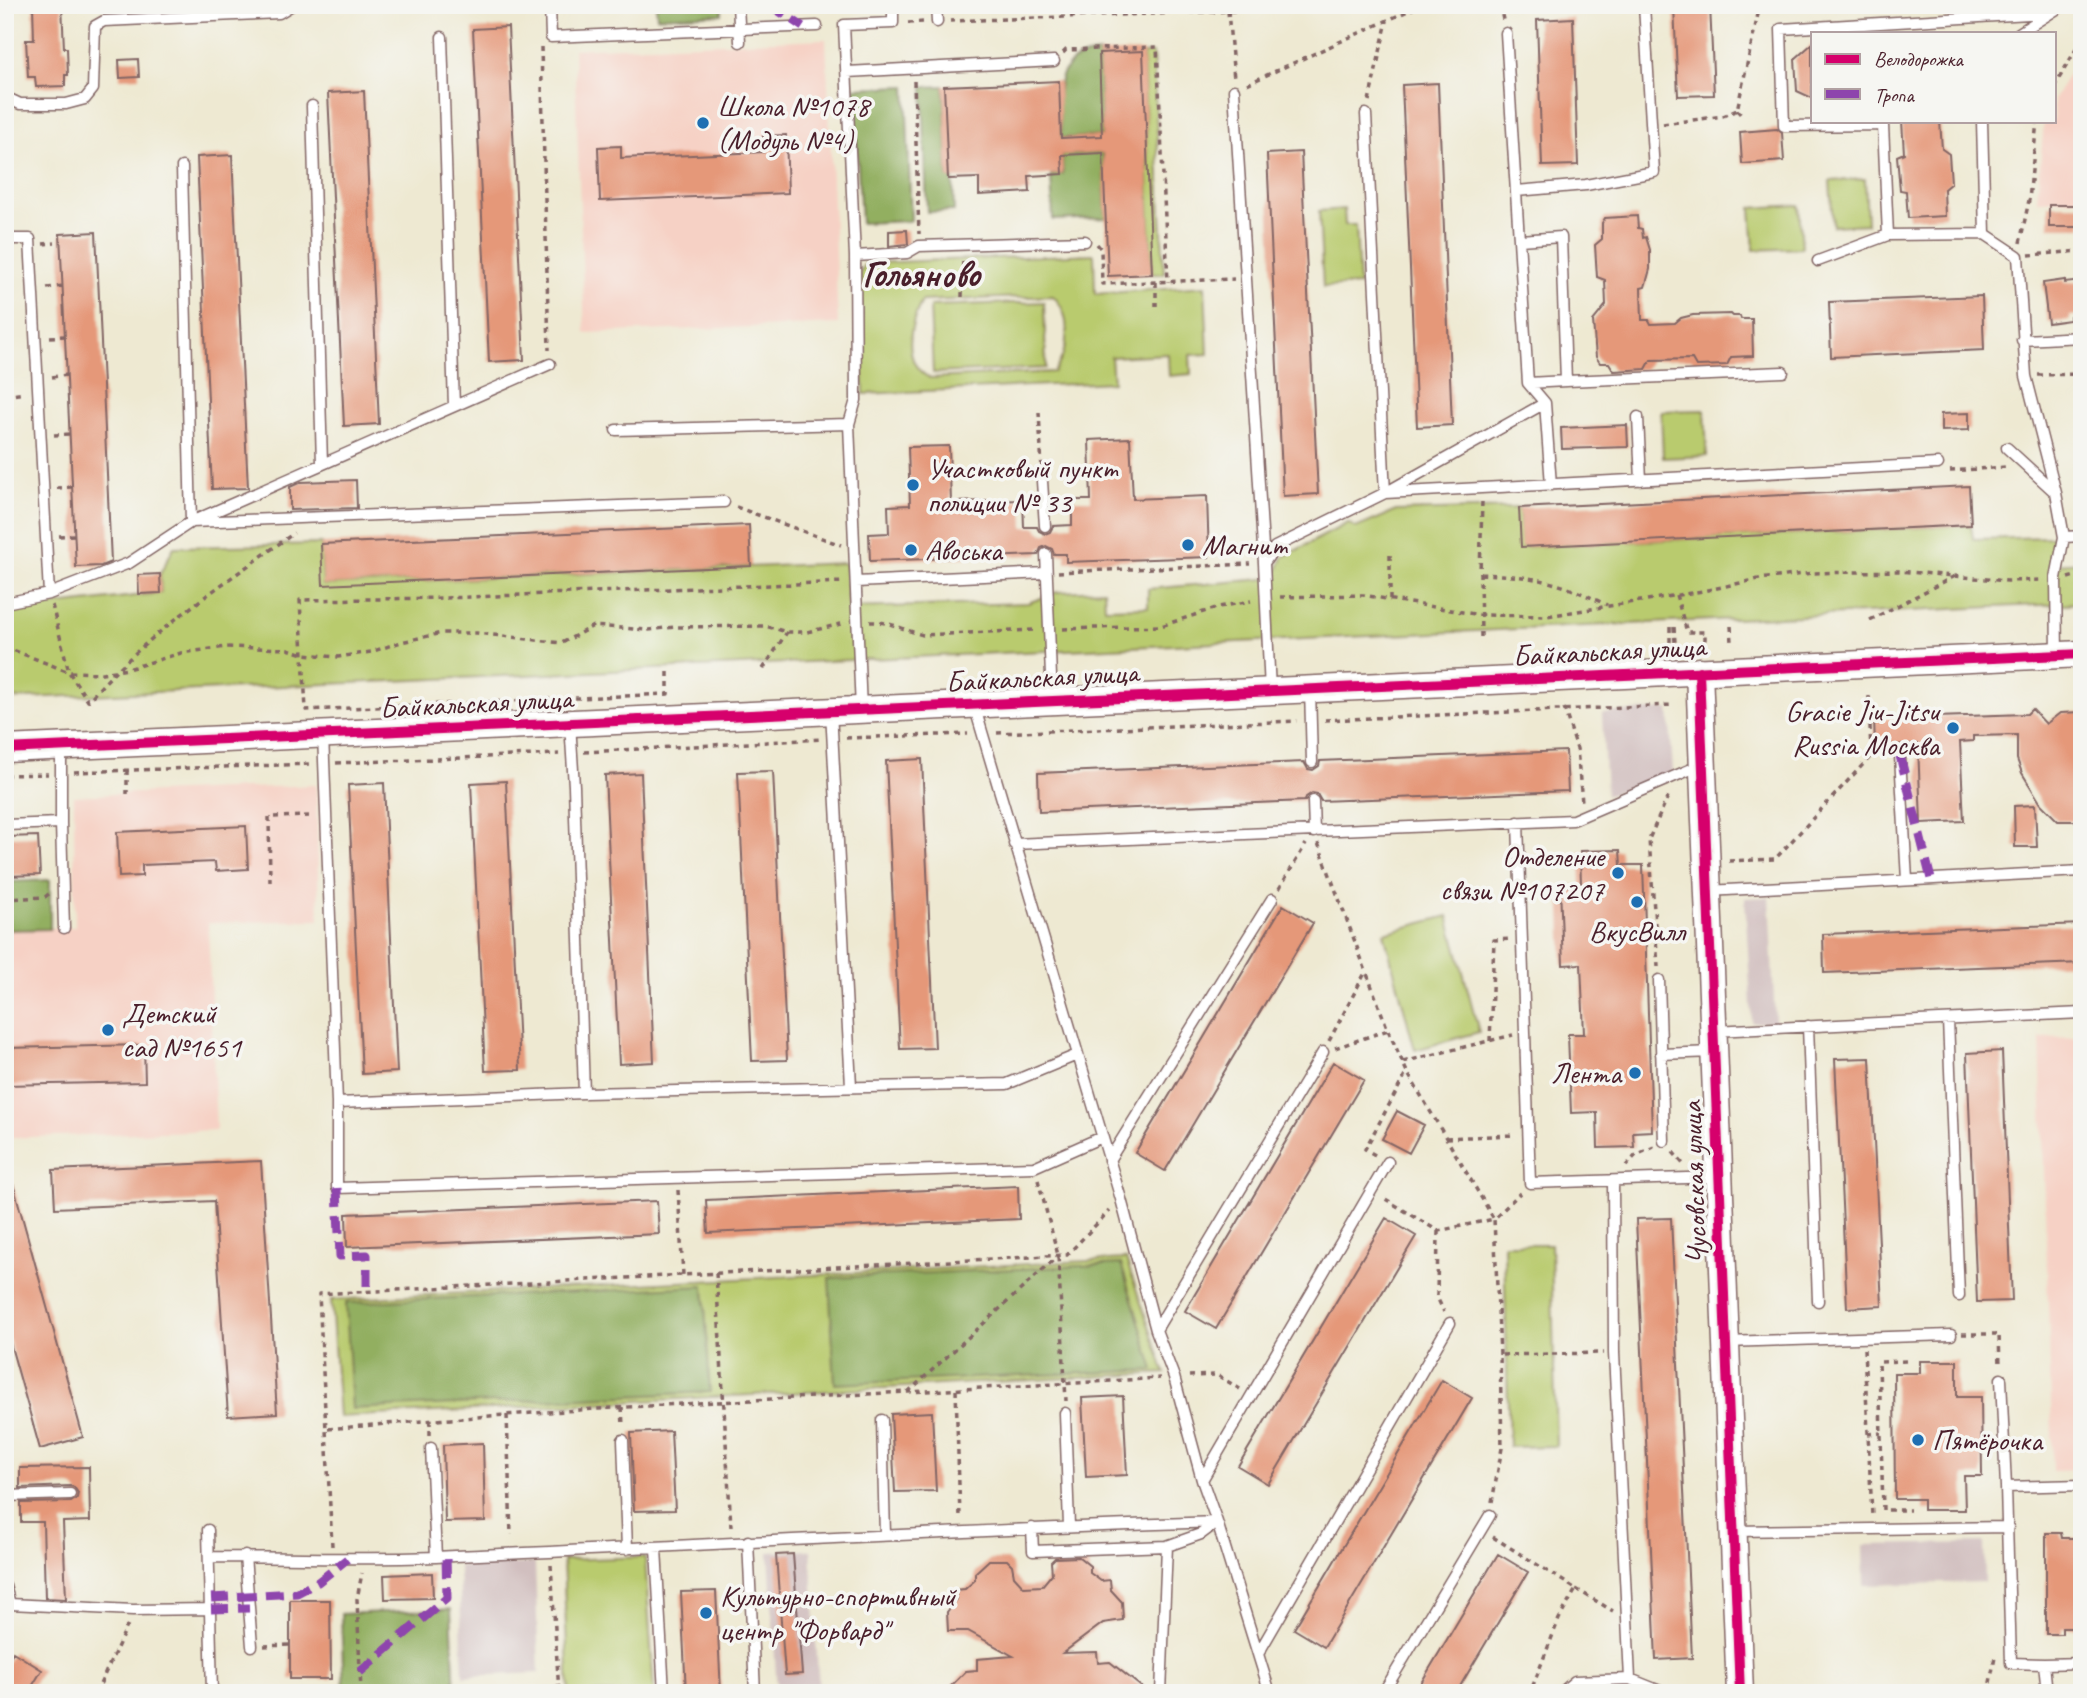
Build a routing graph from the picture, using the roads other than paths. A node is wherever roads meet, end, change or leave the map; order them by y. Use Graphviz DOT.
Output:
graph roads {
  1 [pos="292,5"];
  2 [pos="550,5"];
  3 [pos="738,5"];
  4 [pos="893,5"];
  5 [pos="936,5"];
  6 [pos="1644,5"];
  7 [pos="2063,5"];
  8 [pos="2048,13"];
  9 [pos="937,22"];
  10 [pos="817,26"];
  11 [pos="739,29"];
  12 [pos="2020,32"];
  13 [pos="1506,33"];
  14 [pos="442,37"];
  15 [pos="740,42"];
  16 [pos="1054,61"];
  17 [pos="847,72"];
  18 [pos="1234,90"];
  19 [pos="5,97"];
  20 [pos="312,106"];
  21 [pos="1366,114"];
  22 [pos="1982,122"];
  23 [pos="181,167"];
  24 [pos="1516,191"];
  25 [pos="1985,234"];
  26 [pos="1888,235"];
  27 [pos="5,239"];
  28 [pos="1520,240"];
  29 [pos="1085,241"];
  30 [pos="855,256"];
  31 [pos="1818,261"];
  32 [pos="2082,337"];
  33 [pos="2022,340"];
  34 [pos="550,364"];
  35 [pos="1783,372"];
  36 [pos="1566,381"];
  37 [pos="1528,383"];
  38 [pos="1545,403"];
  39 [pos="454,406"];
  40 [pos="1637,417"];
  41 [pos="849,424"];
  42 [pos="616,430"];
  43 [pos="2007,448"];
  44 [pos="322,464"];
  45 [pos="1938,464"];
  46 [pos="1641,480"];
  47 [pos="1042,481"];
  48 [pos="1551,485"];
  49 [pos="2056,493"];
  50 [pos="1385,494"];
  51 [pos="724,502"];
  52 [pos="191,522"];
  53 [pos="1045,526"];
  54 [pos="2082,536"];
  55 [pos="2064,537"];
  56 [pos="1046,554"];
  57 [pos="1264,563"];
  58 [pos="1046,573"];
  59 [pos="856,582"];
  60 [pos="49,594"];
  61 [pos="5,603"];
  62 [pos="2069,655"];
  63 [pos="1699,671"];
  64 [pos="1310,689"];
  65 [pos="1270,691"];
  66 [pos="1052,701"];
  67 [pos="974,705"];
  68 [pos="861,710"];
  69 [pos="831,711"];
  70 [pos="570,723"];
  71 [pos="323,734"];
  72 [pos="61,746"];
  73 [pos="5,748"];
  74 [pos="1900,756"];
  75 [pos="1312,762"];
  76 [pos="1691,768"];
  77 [pos="1313,801"];
  78 [pos="1518,822"];
  79 [pos="61,823"];
  80 [pos="5,825"];
  81 [pos="1314,832"];
  82 [pos="1014,844"];
  83 [pos="2082,871"];
  84 [pos="1907,880"];
  85 [pos="1708,891"];
  86 [pos="1272,899"];
  87 [pos="64,928"];
  88 [pos="1659,980"];
  89 [pos="2082,1013"];
  90 [pos="1948,1020"];
  91 [pos="1808,1026"];
  92 [pos="1714,1041"];
  93 [pos="1323,1052"];
  94 [pos="1661,1054"];
  95 [pos="1077,1055"];
  96 [pos="851,1086"];
  97 [pos="584,1093"];
  98 [pos="337,1103"];
  99 [pos="1102,1137"];
  100 [pos="1664,1142"];
  101 [pos="1109,1160"];
  102 [pos="1388,1162"];
  103 [pos="1706,1177"];
  104 [pos="1613,1181"];
  105 [pos="1959,1296"];
  106 [pos="1818,1301"];
  107 [pos="1450,1323"];
  108 [pos="1156,1330"];
  109 [pos="1951,1335"];
  110 [pos="1725,1342"];
  111 [pos="2001,1379"];
  112 [pos="1065,1413"];
  113 [pos="882,1420"];
  114 [pos="623,1440"];
  115 [pos="431,1448"];
  116 [pos="1202,1480"];
  117 [pos="2082,1485"];
  118 [pos="2006,1487"];
  119 [pos="70,1494"];
  120 [pos="5,1496"];
  121 [pos="1490,1515"];
  122 [pos="1217,1522"];
  123 [pos="1069,1526"];
  124 [pos="2008,1527"];
  125 [pos="1031,1528"];
  126 [pos="208,1530"];
  127 [pos="1733,1532"];
  128 [pos="885,1535"];
  129 [pos="748,1541"];
  130 [pos="1167,1546"];
  131 [pos="656,1548"];
  132 [pos="627,1549"];
  133 [pos="245,1556"];
  134 [pos="209,1557"];
  135 [pos="436,1557"];
  136 [pos="5,1586"];
  137 [pos="8,1608"];
  138 [pos="211,1609"];
  139 [pos="252,1646"];
  140 [pos="1258,1654"];
  141 [pos="2082,1663"];
  142 [pos="2044,1664"];
  143 [pos="1630,1679"];
  144 [pos="212,1693"];
  145 [pos="664,1693"];
  146 [pos="755,1693"];
  147 [pos="1161,1693"];
  148 [pos="1270,1693"];
  149 [pos="1383,1693"];
  150 [pos="1561,1693"];
  151 [pos="1665,1693"];
  152 [pos="1740,1693"];
  153 [pos="2047,1693"];
  1 -- 19 [label="lane"];
  2 -- 11 [label="lane"];
  3 -- 11 [label="lane"];
  4 -- 17 [label="lane"];
  5 -- 9 [label="lane"];
  6 -- 24 [label="lane"];
  7 -- 8 [label="lane"];
  8 -- 12 [label="lane"];
  8 -- 26 [label="lane"];
  10 -- 11 [label="lane"];
  11 -- 15 [label="lane"];
  13 -- 24 [label="lane"];
  14 -- 39 [label="lane"];
  16 -- 17 [label="lane"];
  17 -- 30 [label="lane"];
  18 -- 57 [label="lane"];
  20 -- 44 [label="lane"];
  21 -- 50 [label="lane"];
  22 -- 25 [label="lane"];
  23 -- 52 [label="lane"];
  24 -- 28 [label="lane"];
  25 -- 26 [label="lane"];
  25 -- 33 [label="lane"];
  26 -- 31 [label="lane"];
  27 -- 60 [label="lane"];
  28 -- 36 [label="lane"];
  28 -- 37 [label="lane"];
  29 -- 30 [label="lane"];
  30 -- 41 [label="lane"];
  32 -- 33 [label="lane"];
  33 -- 49 [label="lane"];
  34 -- 39 [label="lane"];
  35 -- 36 [label="lane"];
  36 -- 37 [label="lane"];
  37 -- 38 [label="lane"];
  38 -- 48 [label="lane"];
  38 -- 50 [label="lane"];
  39 -- 44 [label="lane"];
  40 -- 46 [label="lane"];
  41 -- 42 [label="lane"];
  41 -- 59 [label="lane"];
  43 -- 49 [label="lane"];
  44 -- 52 [label="lane"];
  45 -- 46 [label="lane"];
  46 -- 48 [label="lane"];
  47 -- 53 [label="lane"];
  48 -- 50 [label="lane"];
  49 -- 55 [label="lane"];
  50 -- 57 [label="lane"];
  51 -- 52 [label="lane"];
  52 -- 60 [label="lane"];
  54 -- 55 [label="lane"];
  55 -- 62 [label="lane"];
  56 -- 58 [label="lane"];
  57 -- 65 [label="lane"];
  58 -- 59 [label="lane"];
  58 -- 66 [label="lane"];
  59 -- 68 [label="lane"];
  60 -- 61 [label="lane"];
  62 -- 63 [label="street, Байкальская улица"];
  63 -- 64 [label="street, Байкальская улица"];
  63 -- 76 [label="street, Чусовская улица"];
  64 -- 65 [label="street, Байкальская улица"];
  64 -- 75 [label="lane"];
  65 -- 66 [label="street, Байкальская улица"];
  66 -- 67 [label="street, Байкальская улица"];
  67 -- 68 [label="street, Байкальская улица"];
  67 -- 82 [label="lane"];
  68 -- 69 [label="street, Байкальская улица"];
  69 -- 70 [label="street, Байкальская улица"];
  69 -- 96 [label="lane"];
  70 -- 71 [label="street, Байкальская улица"];
  70 -- 97 [label="lane"];
  71 -- 72 [label="street, Байкальская улица"];
  71 -- 98 [label="lane"];
  72 -- 73 [label="street, Байкальская улица"];
  72 -- 79 [label="lane"];
  74 -- 84 [label="lane"];
  76 -- 78 [label="lane"];
  76 -- 85 [label="street, Чусовская улица"];
  77 -- 81 [label="lane"];
  78 -- 81 [label="lane"];
  78 -- 104 [label="lane"];
  79 -- 80 [label="lane"];
  79 -- 87 [label="lane"];
  81 -- 82 [label="lane"];
  82 -- 95 [label="lane"];
  83 -- 84 [label="lane"];
  84 -- 85 [label="lane"];
  85 -- 92 [label="street, Чусовская улица"];
  86 -- 101 [label="lane"];
  88 -- 94 [label="lane"];
  89 -- 90 [label="lane"];
  90 -- 91 [label="lane"];
  90 -- 105 [label="lane"];
  91 -- 92 [label="lane"];
  91 -- 106 [label="lane"];
  92 -- 94 [label="lane"];
  92 -- 103 [label="street, Чусовская улица"];
  93 -- 108 [label="lane"];
  94 -- 100 [label="lane"];
  95 -- 96 [label="lane"];
  95 -- 99 [label="lane"];
  96 -- 97 [label="lane"];
  97 -- 98 [label="lane"];
  98 -- 99 [label="lane"];
  99 -- 101 [label="lane"];
  101 -- 108 [label="lane"];
  102 -- 116 [label="lane"];
  103 -- 104 [label="lane"];
  103 -- 110 [label="street, Чусовская улица"];
  104 -- 143 [label="lane"];
  107 -- 140 [label="lane"];
  108 -- 116 [label="lane"];
  109 -- 110 [label="lane"];
  110 -- 127 [label="street, Чусовская улица"];
  111 -- 118 [label="lane"];
  112 -- 123 [label="lane"];
  113 -- 128 [label="lane"];
  114 -- 132 [label="lane"];
  115 -- 135 [label="lane"];
  116 -- 122 [label="lane"];
  117 -- 118 [label="lane"];
  118 -- 124 [label="lane"];
  119 -- 120 [label="lane"];
  121 -- 149 [label="lane"];
  122 -- 123 [label="lane"];
  122 -- 130 [label="lane"];
  122 -- 140 [label="lane"];
  123 -- 125 [label="lane"];
  124 -- 127 [label="lane"];
  124 -- 142 [label="lane"];
  125 -- 128 [label="lane"];
  125 -- 130 [label="lane"];
  126 -- 134 [label="lane"];
  127 -- 152 [label="street, Чусовская улица"];
  128 -- 129 [label="lane"];
  129 -- 131 [label="lane"];
  129 -- 146 [label="lane"];
  130 -- 147 [label="lane"];
  131 -- 132 [label="lane"];
  131 -- 145 [label="lane"];
  132 -- 135 [label="lane"];
  133 -- 134 [label="lane"];
  133 -- 135 [label="lane"];
  133 -- 139 [label="lane"];
  134 -- 138 [label="lane"];
  136 -- 137 [label="lane"];
  137 -- 138 [label="lane"];
  138 -- 144 [label="lane"];
  140 -- 148 [label="lane"];
  141 -- 142 [label="lane"];
  142 -- 153 [label="lane"];
  143 -- 150 [label="lane"];
  143 -- 151 [label="lane"];
}
